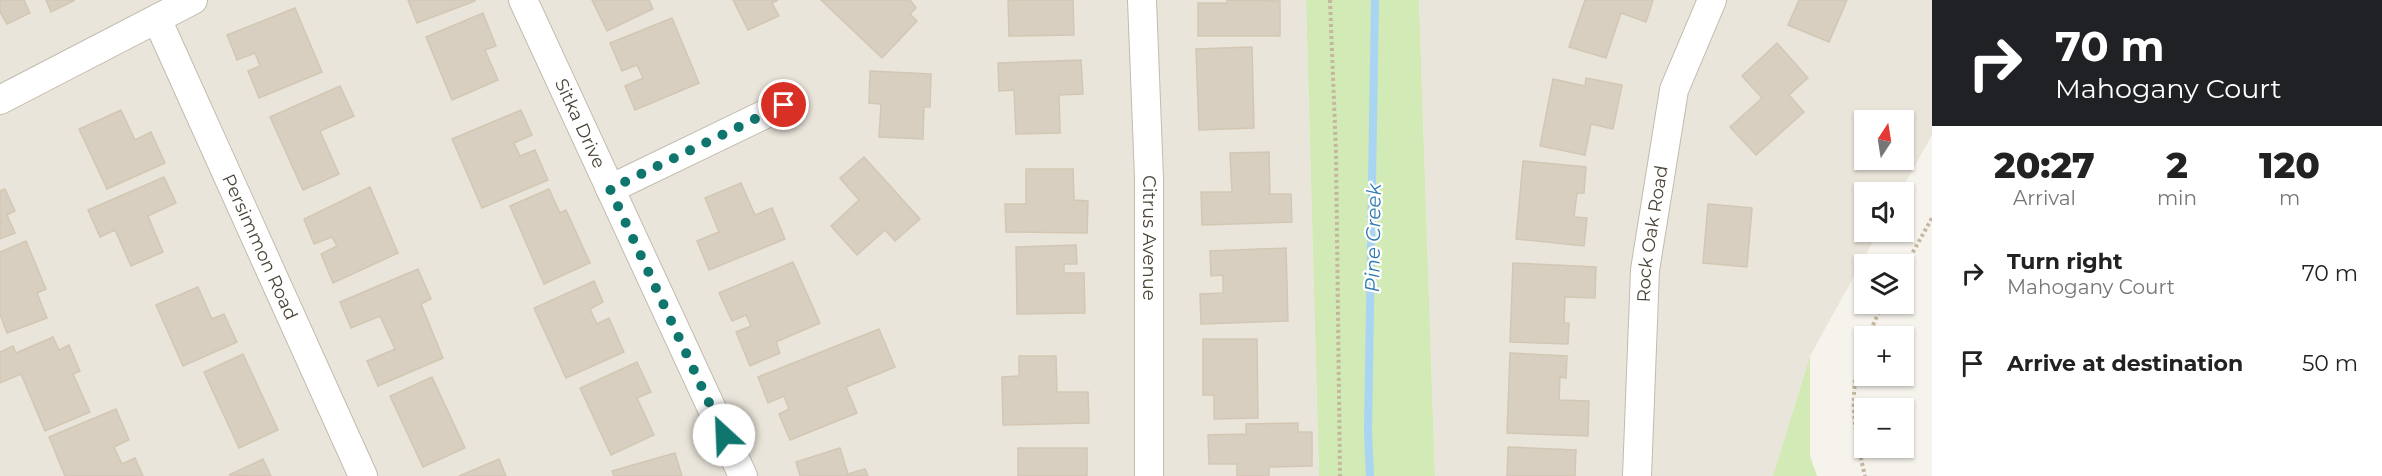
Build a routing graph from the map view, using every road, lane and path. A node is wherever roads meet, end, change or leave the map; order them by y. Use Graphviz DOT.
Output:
graph roads {
  1 [pos="193,0"];
  2 [pos="523,0"];
  3 [pos="1142,0"];
  4 [pos="1330,0"];
  5 [pos="1712,0"];
  6 [pos="157,19"];
  7 [pos="0,100"];
  8 [pos="784,105"];
  9 [pos="610,189"];
  10 [pos="1932,218"];
  11 [pos="1912,254"];
  12 [pos="1854,386"];
  13 [pos="363,476"];
  14 [pos="743,476"];
  15 [pos="1149,476"];
  16 [pos="1340,476"];
  17 [pos="1637,476"];
  18 [pos="1866,476"];
  1 -- 6 [label="street"];
  2 -- 9 [label="street, Sitka Drive"];
  3 -- 15 [label="street, Citrus Avenue"];
  4 -- 16 [label="path"];
  5 -- 17 [label="street, Rock Oak Road"];
  6 -- 7 [label="street"];
  6 -- 13 [label="street, Persimmon Road"];
  8 -- 9 [label="street"];
  9 -- 14 [label="street, Sitka Drive"];
  10 -- 11 [label="path"];
  12 -- 18 [label="path"];
}
